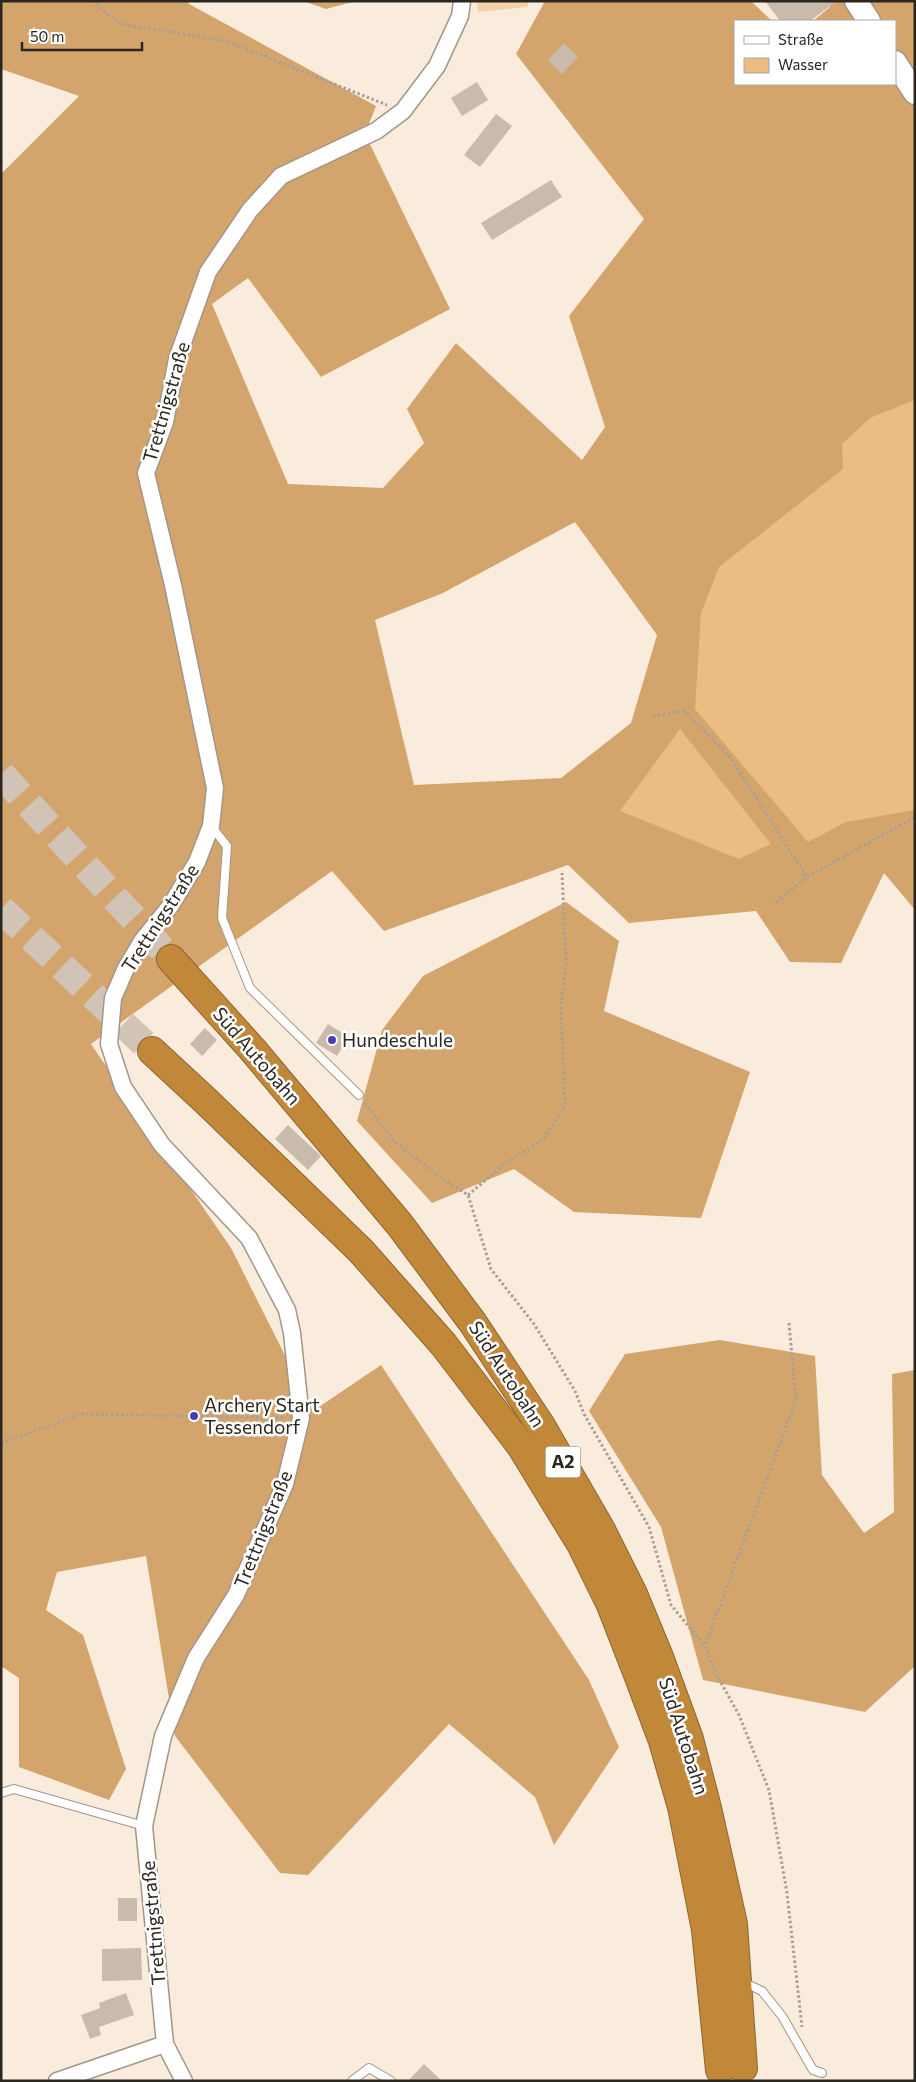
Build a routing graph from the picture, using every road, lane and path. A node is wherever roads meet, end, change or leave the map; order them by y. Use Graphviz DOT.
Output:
graph roads {
  1 [pos="92,1"];
  2 [pos="462,1"];
  3 [pos="856,1"];
  4 [pos="868,20"];
  5 [pos="896,64"];
  6 [pos="915,93"];
  7 [pos="403,111"];
  8 [pos="652,716"];
  9 [pos="915,817"];
  10 [pos="211,826"];
  11 [pos="562,873"];
  12 [pos="807,877"];
  13 [pos="776,902"];
  14 [pos="171,959"];
  15 [pos="152,1051"];
  16 [pos="359,1094"];
  17 [pos="468,1195"];
  18 [pos="789,1323"];
  19 [pos="301,1418"];
  20 [pos="1,1443"];
  21 [pos="704,1646"];
  22 [pos="1,1793"];
  23 [pos="144,1826"];
  24 [pos="736,1979"];
  25 [pos="805,2036"];
  26 [pos="165,2044"];
  27 [pos="822,2073"];
  28 [pos="57,2081"];
  29 [pos="184,2081"];
  30 [pos="352,2081"];
  31 [pos="390,2081"];
  1 -- 7 [label="path"];
  2 -- 7 [label="street, Trettnigstraße"];
  3 -- 4 [label="main road"];
  5 -- 6 [label="main road"];
  7 -- 10 [label="street, Trettnigstraße"];
  8 -- 12 [label="path"];
  9 -- 12 [label="path"];
  10 -- 16 [label="lane"];
  10 -- 19 [label="street, Trettnigstraße"];
  11 -- 17 [label="path"];
  12 -- 13 [label="path"];
  14 -- 24 [label="highway, Süd Autobahn / A2"];
  15 -- 24 [label="highway, Süd Autobahn / A2"];
  16 -- 17 [label="path"];
  17 -- 21 [label="path"];
  18 -- 21 [label="path"];
  19 -- 20 [label="path"];
  19 -- 23 [label="street, Trettnigstraße"];
  21 -- 25 [label="path"];
  22 -- 23 [label="lane"];
  23 -- 26 [label="street, Trettnigstraße"];
  24 -- 27 [label="lane"];
  26 -- 28 [label="street"];
  26 -- 29 [label="street, Trettnigstraße"];
  30 -- 31 [label="lane"];
}
